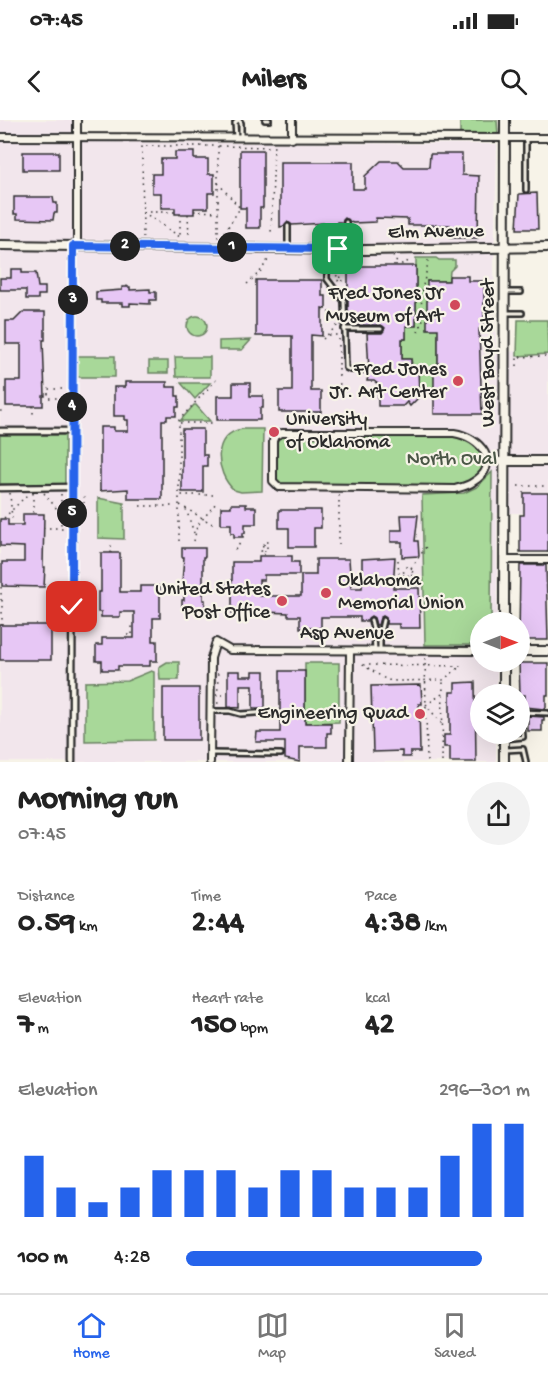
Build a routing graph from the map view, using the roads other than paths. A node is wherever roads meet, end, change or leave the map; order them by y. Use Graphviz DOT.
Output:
graph roads {
  1 [pos="77,120"];
  2 [pos="238,120"];
  3 [pos="292,120"];
  4 [pos="505,120"];
  5 [pos="0,137"];
  6 [pos="77,138"];
  7 [pos="238,138"];
  8 [pos="526,138"];
  9 [pos="548,138"];
  10 [pos="292,139"];
  11 [pos="505,139"];
  12 [pos="526,189"];
  13 [pos="346,222"];
  14 [pos="288,226"];
  15 [pos="0,245"];
  16 [pos="75,246"];
  17 [pos="506,247"];
  18 [pos="548,247"];
  19 [pos="288,248"];
  20 [pos="327,249"];
  21 [pos="346,250"];
  22 [pos="506,292"];
  23 [pos="521,292"];
  24 [pos="506,313"];
  25 [pos="522,313"];
  26 [pos="344,329"];
  27 [pos="381,329"];
  28 [pos="365,370"];
  29 [pos="0,431"];
  30 [pos="72,431"];
  31 [pos="488,461"];
  32 [pos="505,461"];
  33 [pos="548,462"];
  34 [pos="72,487"];
  35 [pos="0,488"];
  36 [pos="505,560"];
  37 [pos="548,560"];
  38 [pos="504,612"];
  39 [pos="371,620"];
  40 [pos="383,620"];
  41 [pos="350,651"];
  42 [pos="378,651"];
  43 [pos="470,651"];
  44 [pos="530,651"];
  45 [pos="548,651"];
  46 [pos="210,711"];
  47 [pos="271,712"];
  48 [pos="530,712"];
  49 [pos="548,712"];
  50 [pos="504,744"];
  51 [pos="504,750"];
  52 [pos="210,753"];
  53 [pos="282,754"];
  54 [pos="72,762"];
  55 [pos="210,762"];
  56 [pos="349,762"];
  57 [pos="504,762"];
  58 [pos="526,762"];
  1 -- 6 [label="street"];
  2 -- 7 [label="lane"];
  3 -- 10 [label="street"];
  4 -- 11 [label="street, West Boyd Street"];
  5 -- 6 [label="street"];
  6 -- 7 [label="street"];
  6 -- 16 [label="street"];
  7 -- 10 [label="street"];
  8 -- 9 [label="street"];
  8 -- 11 [label="street"];
  8 -- 12 [label="lane"];
  10 -- 11 [label="street"];
  11 -- 17 [label="street, West Boyd Street"];
  13 -- 21 [label="lane"];
  14 -- 19 [label="lane"];
  15 -- 16 [label="street, Elm Avenue"];
  16 -- 19 [label="street, Elm Avenue"];
  16 -- 30 [label="street"];
  17 -- 18 [label="street, Elm Avenue"];
  17 -- 21 [label="street, Elm Avenue"];
  17 -- 22 [label="street, West Boyd Street"];
  19 -- 20 [label="street, Elm Avenue"];
  20 -- 21 [label="street, Elm Avenue"];
  20 -- 26 [label="lane"];
  22 -- 23 [label="lane"];
  22 -- 24 [label="street, West Boyd Street"];
  24 -- 25 [label="lane"];
  24 -- 32 [label="street, West Boyd Street"];
  26 -- 27 [label="lane"];
  26 -- 28 [label="lane"];
  29 -- 30 [label="street"];
  30 -- 34 [label="street"];
  31 -- 31 [label="street"];
  31 -- 32 [label="street"];
  32 -- 33 [label="street"];
  32 -- 36 [label="street, West Boyd Street"];
  34 -- 35 [label="street"];
  34 -- 54 [label="street"];
  36 -- 37 [label="street"];
  36 -- 38 [label="street, West Boyd Street"];
  39 -- 42 [label="lane"];
  40 -- 42 [label="lane"];
  41 -- 42 [label="street, Asp Avenue"];
  41 -- 46 [label="street, Asp Avenue"];
  41 -- 56 [label="street"];
  42 -- 43 [label="street, Asp Avenue"];
  44 -- 45 [label="street"];
  46 -- 47 [label="lane"];
  46 -- 52 [label="street"];
  48 -- 49 [label="lane"];
  50 -- 51 [label="street"];
  51 -- 57 [label="street"];
  51 -- 58 [label="lane"];
  52 -- 53 [label="lane"];
  52 -- 55 [label="street"];
}
